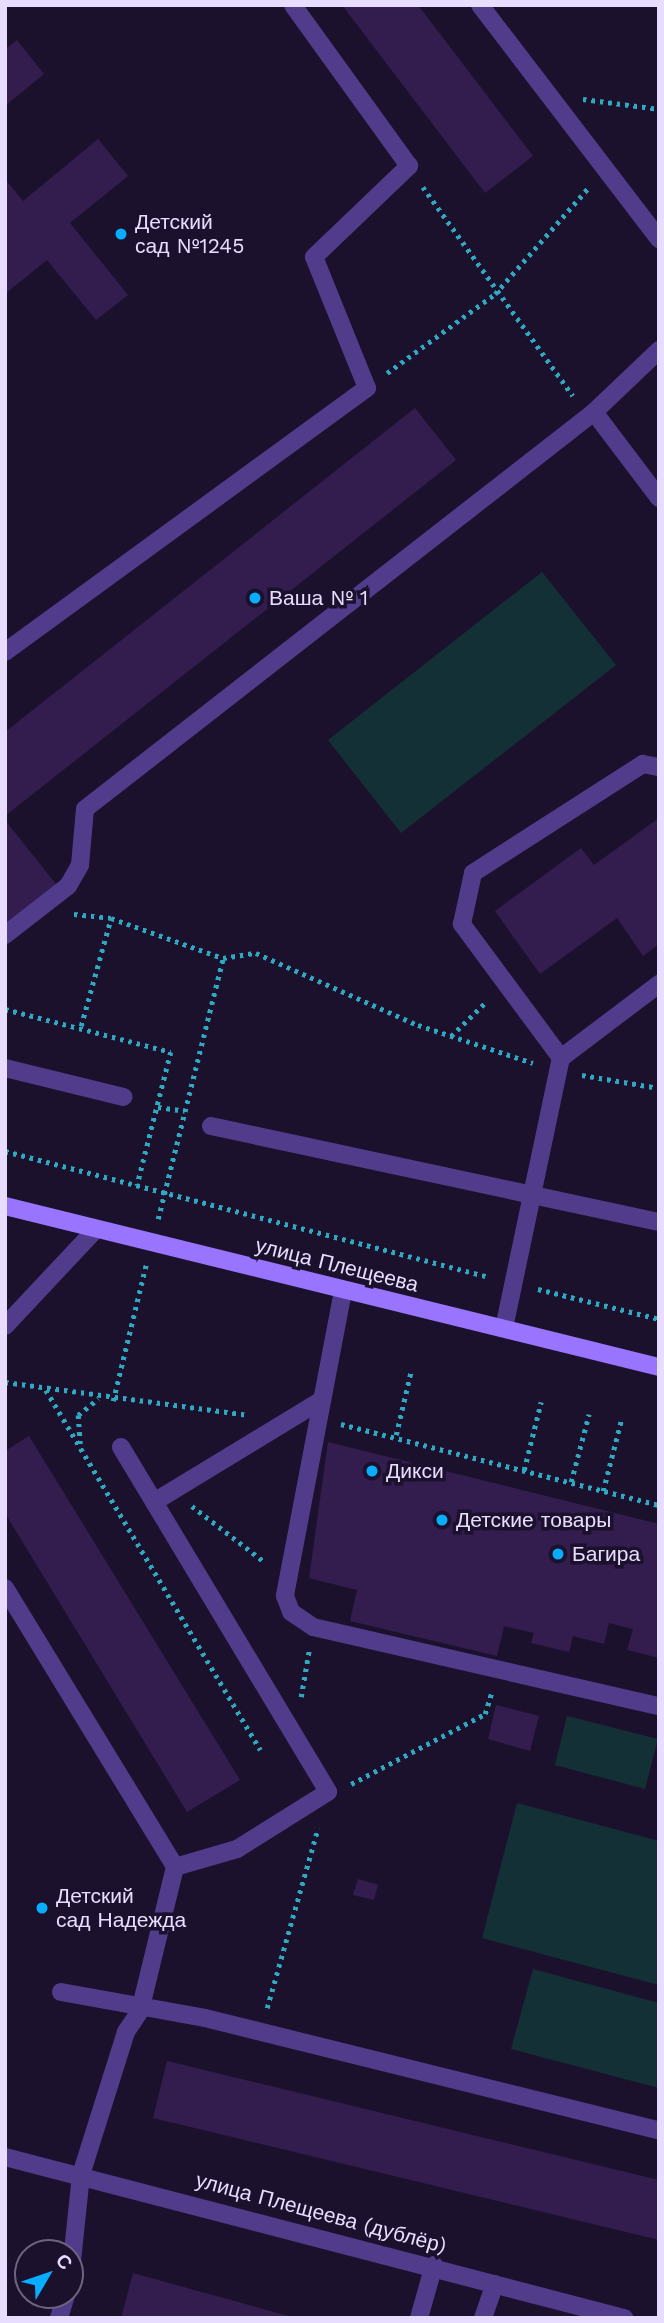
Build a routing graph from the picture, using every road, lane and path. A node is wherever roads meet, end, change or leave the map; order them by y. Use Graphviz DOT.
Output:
graph roads {
  1 [pos="293,5"];
  2 [pos="480,5"];
  3 [pos="548,94"];
  4 [pos="659,109"];
  5 [pos="409,166"];
  6 [pos="605,169"];
  7 [pos="659,239"];
  8 [pos="495,294"];
  9 [pos="659,350"];
  10 [pos="367,388"];
  11 [pos="594,412"];
  12 [pos="659,498"];
  13 [pos="5,652"];
  14 [pos="659,768"];
  15 [pos="38,910"];
  16 [pos="111,918"];
  17 [pos="5,935"];
  18 [pos="223,958"];
  19 [pos="505,983"];
  20 [pos="659,984"];
  21 [pos="5,1009"];
  22 [pos="80,1026"];
  23 [pos="452,1036"];
  24 [pos="561,1065"];
  25 [pos="5,1068"];
  26 [pos="659,1088"];
  27 [pos="124,1097"];
  28 [pos="158,1107"];
  29 [pos="185,1111"];
  30 [pos="211,1126"];
  31 [pos="5,1151"];
  32 [pos="137,1186"];
  33 [pos="164,1193"];
  34 [pos="535,1196"];
  35 [pos="5,1206"];
  36 [pos="659,1222"];
  37 [pos="96,1229"];
  38 [pos="152,1243"];
  39 [pos="517,1284"];
  40 [pos="343,1291"];
  41 [pos="659,1319"];
  42 [pos="5,1326"];
  43 [pos="504,1328"];
  44 [pos="659,1367"];
  45 [pos="411,1371"];
  46 [pos="5,1382"];
  47 [pos="46,1389"];
  48 [pos="98,1398"];
  49 [pos="323,1400"];
  50 [pos="113,1401"];
  51 [pos="541,1402"];
  52 [pos="589,1414"];
  53 [pos="290,1419"];
  54 [pos="319,1420"];
  55 [pos="621,1421"];
  56 [pos="396,1436"];
  57 [pos="80,1447"];
  58 [pos="121,1447"];
  59 [pos="523,1469"];
  60 [pos="571,1482"];
  61 [pos="603,1490"];
  62 [pos="172,1491"];
  63 [pos="154,1502"];
  64 [pos="659,1505"];
  65 [pos="288,1580"];
  66 [pos="5,1588"];
  67 [pos="313,1627"];
  68 [pos="498,1670"];
  69 [pos="659,1706"];
  70 [pos="295,1735"];
  71 [pos="261,1750"];
  72 [pos="328,1792"];
  73 [pos="322,1813"];
  74 [pos="175,1867"];
  75 [pos="61,1992"];
  76 [pos="140,2011"];
  77 [pos="260,2032"];
  78 [pos="659,2130"];
  79 [pos="5,2157"];
  80 [pos="81,2175"];
  81 [pos="74,2239"];
  82 [pos="434,2264"];
  83 [pos="495,2284"];
  84 [pos="419,2318"];
  85 [pos="483,2318"];
  86 [pos="624,2318"];
  1 -- 5 [label="street"];
  2 -- 3 [label="street"];
  3 -- 4 [label="path"];
  3 -- 6 [label="street"];
  5 -- 8 [label="path"];
  5 -- 10 [label="street"];
  6 -- 7 [label="street"];
  6 -- 8 [label="path"];
  8 -- 10 [label="path"];
  8 -- 11 [label="path"];
  9 -- 11 [label="street"];
  10 -- 13 [label="street"];
  11 -- 12 [label="street"];
  11 -- 15 [label="street"];
  14 -- 19 [label="street"];
  15 -- 16 [label="path"];
  15 -- 17 [label="street"];
  16 -- 18 [label="path"];
  16 -- 22 [label="path"];
  18 -- 23 [label="path"];
  18 -- 29 [label="path"];
  19 -- 23 [label="path"];
  19 -- 24 [label="street"];
  20 -- 24 [label="street"];
  21 -- 22 [label="path"];
  22 -- 28 [label="path"];
  23 -- 24 [label="path"];
  24 -- 26 [label="path"];
  24 -- 34 [label="street"];
  25 -- 27 [label="street"];
  28 -- 29 [label="path"];
  28 -- 32 [label="path"];
  29 -- 33 [label="path"];
  30 -- 34 [label="street"];
  31 -- 32 [label="path"];
  32 -- 33 [label="path"];
  33 -- 38 [label="path"];
  33 -- 39 [label="path"];
  34 -- 36 [label="street"];
  34 -- 39 [label="street"];
  35 -- 37 [label="main road, улица Плещеева"];
  37 -- 38 [label="main road, улица Плещеева"];
  37 -- 42 [label="street"];
  38 -- 40 [label="main road, улица Плещеева"];
  38 -- 50 [label="path"];
  39 -- 41 [label="path"];
  39 -- 43 [label="street"];
  40 -- 43 [label="main road, улица Плещеева"];
  40 -- 49 [label="street"];
  43 -- 44 [label="main road, улица Плещеева"];
  45 -- 56 [label="path"];
  46 -- 47 [label="path"];
  47 -- 48 [label="path"];
  47 -- 57 [label="path"];
  48 -- 50 [label="path"];
  48 -- 57 [label="path"];
  49 -- 53 [label="street"];
  49 -- 54 [label="street"];
  50 -- 53 [label="path"];
  51 -- 59 [label="path"];
  52 -- 60 [label="path"];
  53 -- 62 [label="street"];
  54 -- 56 [label="path"];
  54 -- 65 [label="street"];
  55 -- 61 [label="path"];
  56 -- 59 [label="path"];
  57 -- 71 [label="path"];
  58 -- 63 [label="street"];
  59 -- 60 [label="path"];
  60 -- 61 [label="path"];
  61 -- 64 [label="path"];
  62 -- 63 [label="street"];
  62 -- 65 [label="path"];
  63 -- 70 [label="street"];
  65 -- 67 [label="street"];
  66 -- 74 [label="street"];
  67 -- 68 [label="street"];
  67 -- 70 [label="path"];
  68 -- 69 [label="street"];
  68 -- 72 [label="path"];
  70 -- 72 [label="street"];
  72 -- 74 [label="street"];
  73 -- 77 [label="path"];
  74 -- 76 [label="street"];
  75 -- 76 [label="street"];
  76 -- 77 [label="street"];
  76 -- 80 [label="street"];
  77 -- 78 [label="street"];
  79 -- 80 [label="street, улица Плещеева (дублёр)"];
  80 -- 81 [label="street"];
  80 -- 82 [label="street, улица Плещеева (дублёр)"];
  82 -- 83 [label="street, улица Плещеева (дублёр)"];
  82 -- 84 [label="street"];
  83 -- 85 [label="street"];
  83 -- 86 [label="street, улица Плещеева (дублёр)"];
}
